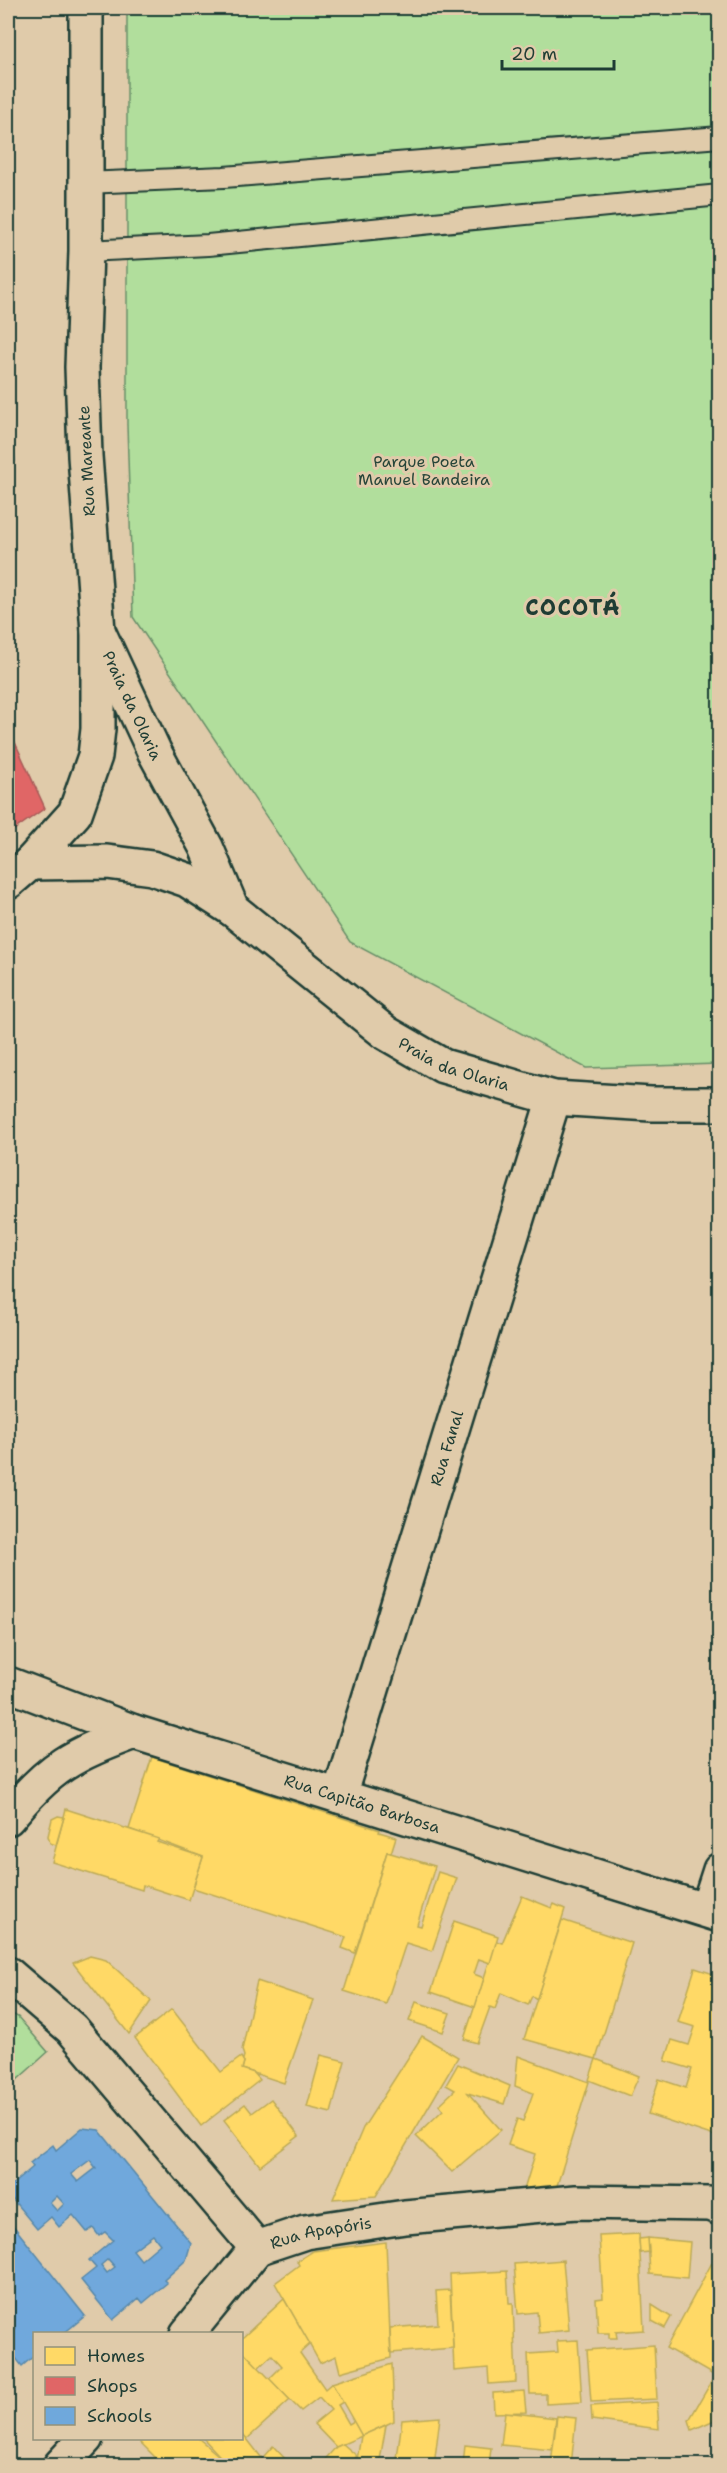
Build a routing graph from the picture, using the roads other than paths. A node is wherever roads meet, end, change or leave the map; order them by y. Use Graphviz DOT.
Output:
graph roads {
  1 [pos="86,8"];
  2 [pos="720,137"];
  3 [pos="85,183"];
  4 [pos="720,195"];
  5 [pos="86,251"];
  6 [pos="98,631"];
  7 [pos="19,873"];
  8 [pos="232,909"];
  9 [pos="554,1098"];
  10 [pos="720,1104"];
  11 [pos="8,1684"];
  12 [pos="134,1732"];
  13 [pos="339,1796"];
  14 [pos="8,1818"];
  15 [pos="720,1870"];
  16 [pos="713,1912"];
  17 [pos="8,1974"];
  18 [pos="720,2208"];
  19 [pos="257,2248"];
  20 [pos="189,2332"];
  21 [pos="85,2440"];
  22 [pos="60,2466"];
  1 -- 3 [label="street, Rua Mareante"];
  2 -- 3 [label="lane"];
  3 -- 5 [label="street, Rua Mareante"];
  4 -- 5 [label="lane"];
  5 -- 6 [label="street, Rua Mareante"];
  6 -- 7 [label="street, Rua Mareante"];
  6 -- 8 [label="street, Praia da Olaria"];
  7 -- 8 [label="street, Praia da Olaria"];
  8 -- 9 [label="street, Praia da Olaria"];
  9 -- 10 [label="street, Praia da Olaria"];
  9 -- 13 [label="street, Rua Fanal"];
  11 -- 12 [label="street, Rua Capitão Barbosa"];
  12 -- 13 [label="street, Rua Capitão Barbosa"];
  12 -- 14 [label="street"];
  13 -- 16 [label="street, Rua Capitão Barbosa"];
  15 -- 16 [label="street"];
  17 -- 19 [label="street, Rua Apapóris"];
  18 -- 19 [label="street, Rua Apapóris"];
  19 -- 20 [label="street"];
  21 -- 22 [label="street"];
}
